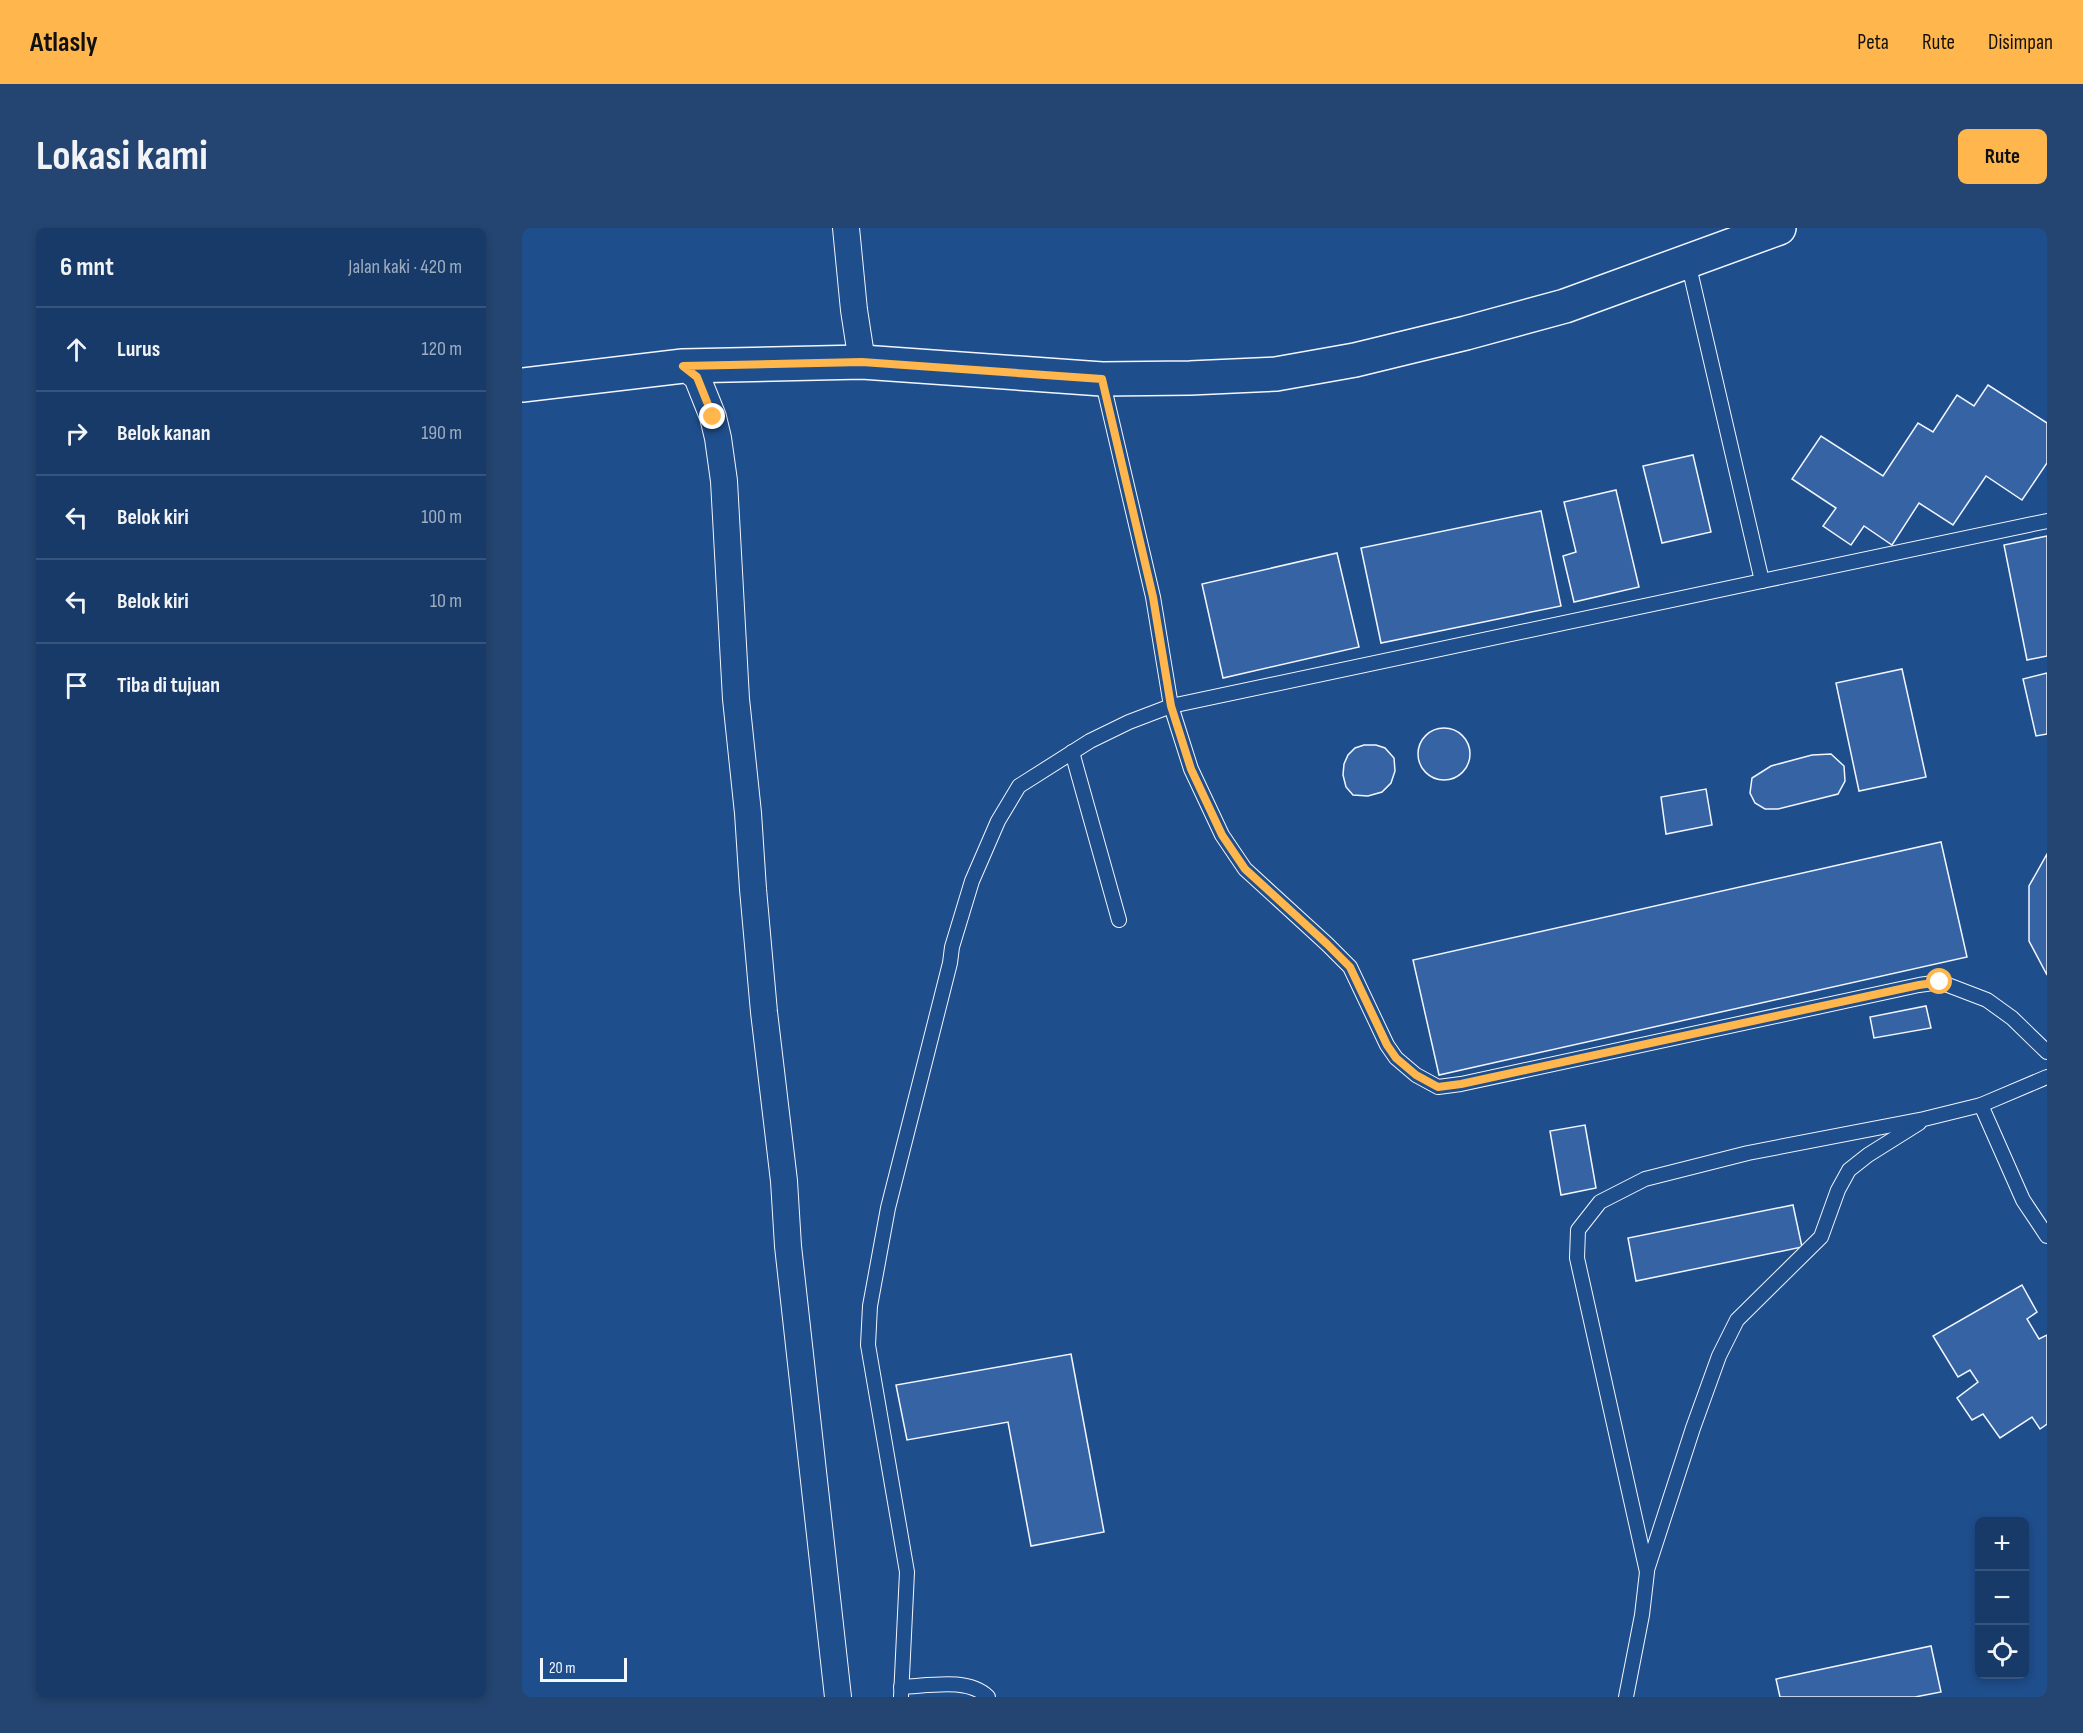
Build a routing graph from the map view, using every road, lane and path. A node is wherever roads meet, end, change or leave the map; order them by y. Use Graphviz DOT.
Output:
graph roads {
  1 [pos="846,228"];
  2 [pos="1779,228"];
  3 [pos="1688,262"];
  4 [pos="862,362"];
  5 [pos="683,366"];
  6 [pos="1102,379"];
  7 [pos="522,385"];
  8 [pos="2047,521"];
  9 [pos="1762,581"];
  10 [pos="1171,706"];
  11 [pos="1072,752"];
  12 [pos="1119,920"];
  13 [pos="2047,1053"];
  14 [pos="2047,1077"];
  15 [pos="1981,1105"];
  16 [pos="1924,1119"];
  17 [pos="2047,1236"];
  18 [pos="1647,1572"];
  19 [pos="901,1692"];
  20 [pos="838,1697"];
  21 [pos="988,1697"];
  22 [pos="1626,1697"];
  1 -- 4 [label="street"];
  2 -- 3 [label="street"];
  3 -- 6 [label="street"];
  3 -- 9 [label="lane"];
  4 -- 5 [label="street"];
  4 -- 6 [label="street"];
  5 -- 7 [label="street"];
  5 -- 20 [label="street"];
  6 -- 10 [label="lane"];
  8 -- 9 [label="lane"];
  9 -- 10 [label="lane"];
  10 -- 11 [label="lane"];
  10 -- 13 [label="lane"];
  11 -- 12 [label="lane"];
  11 -- 19 [label="lane"];
  14 -- 15 [label="lane"];
  15 -- 16 [label="lane"];
  15 -- 17 [label="lane"];
  16 -- 18 [label="lane"];
  16 -- 18 [label="lane"];
  18 -- 22 [label="lane"];
  19 -- 21 [label="lane"];
}
